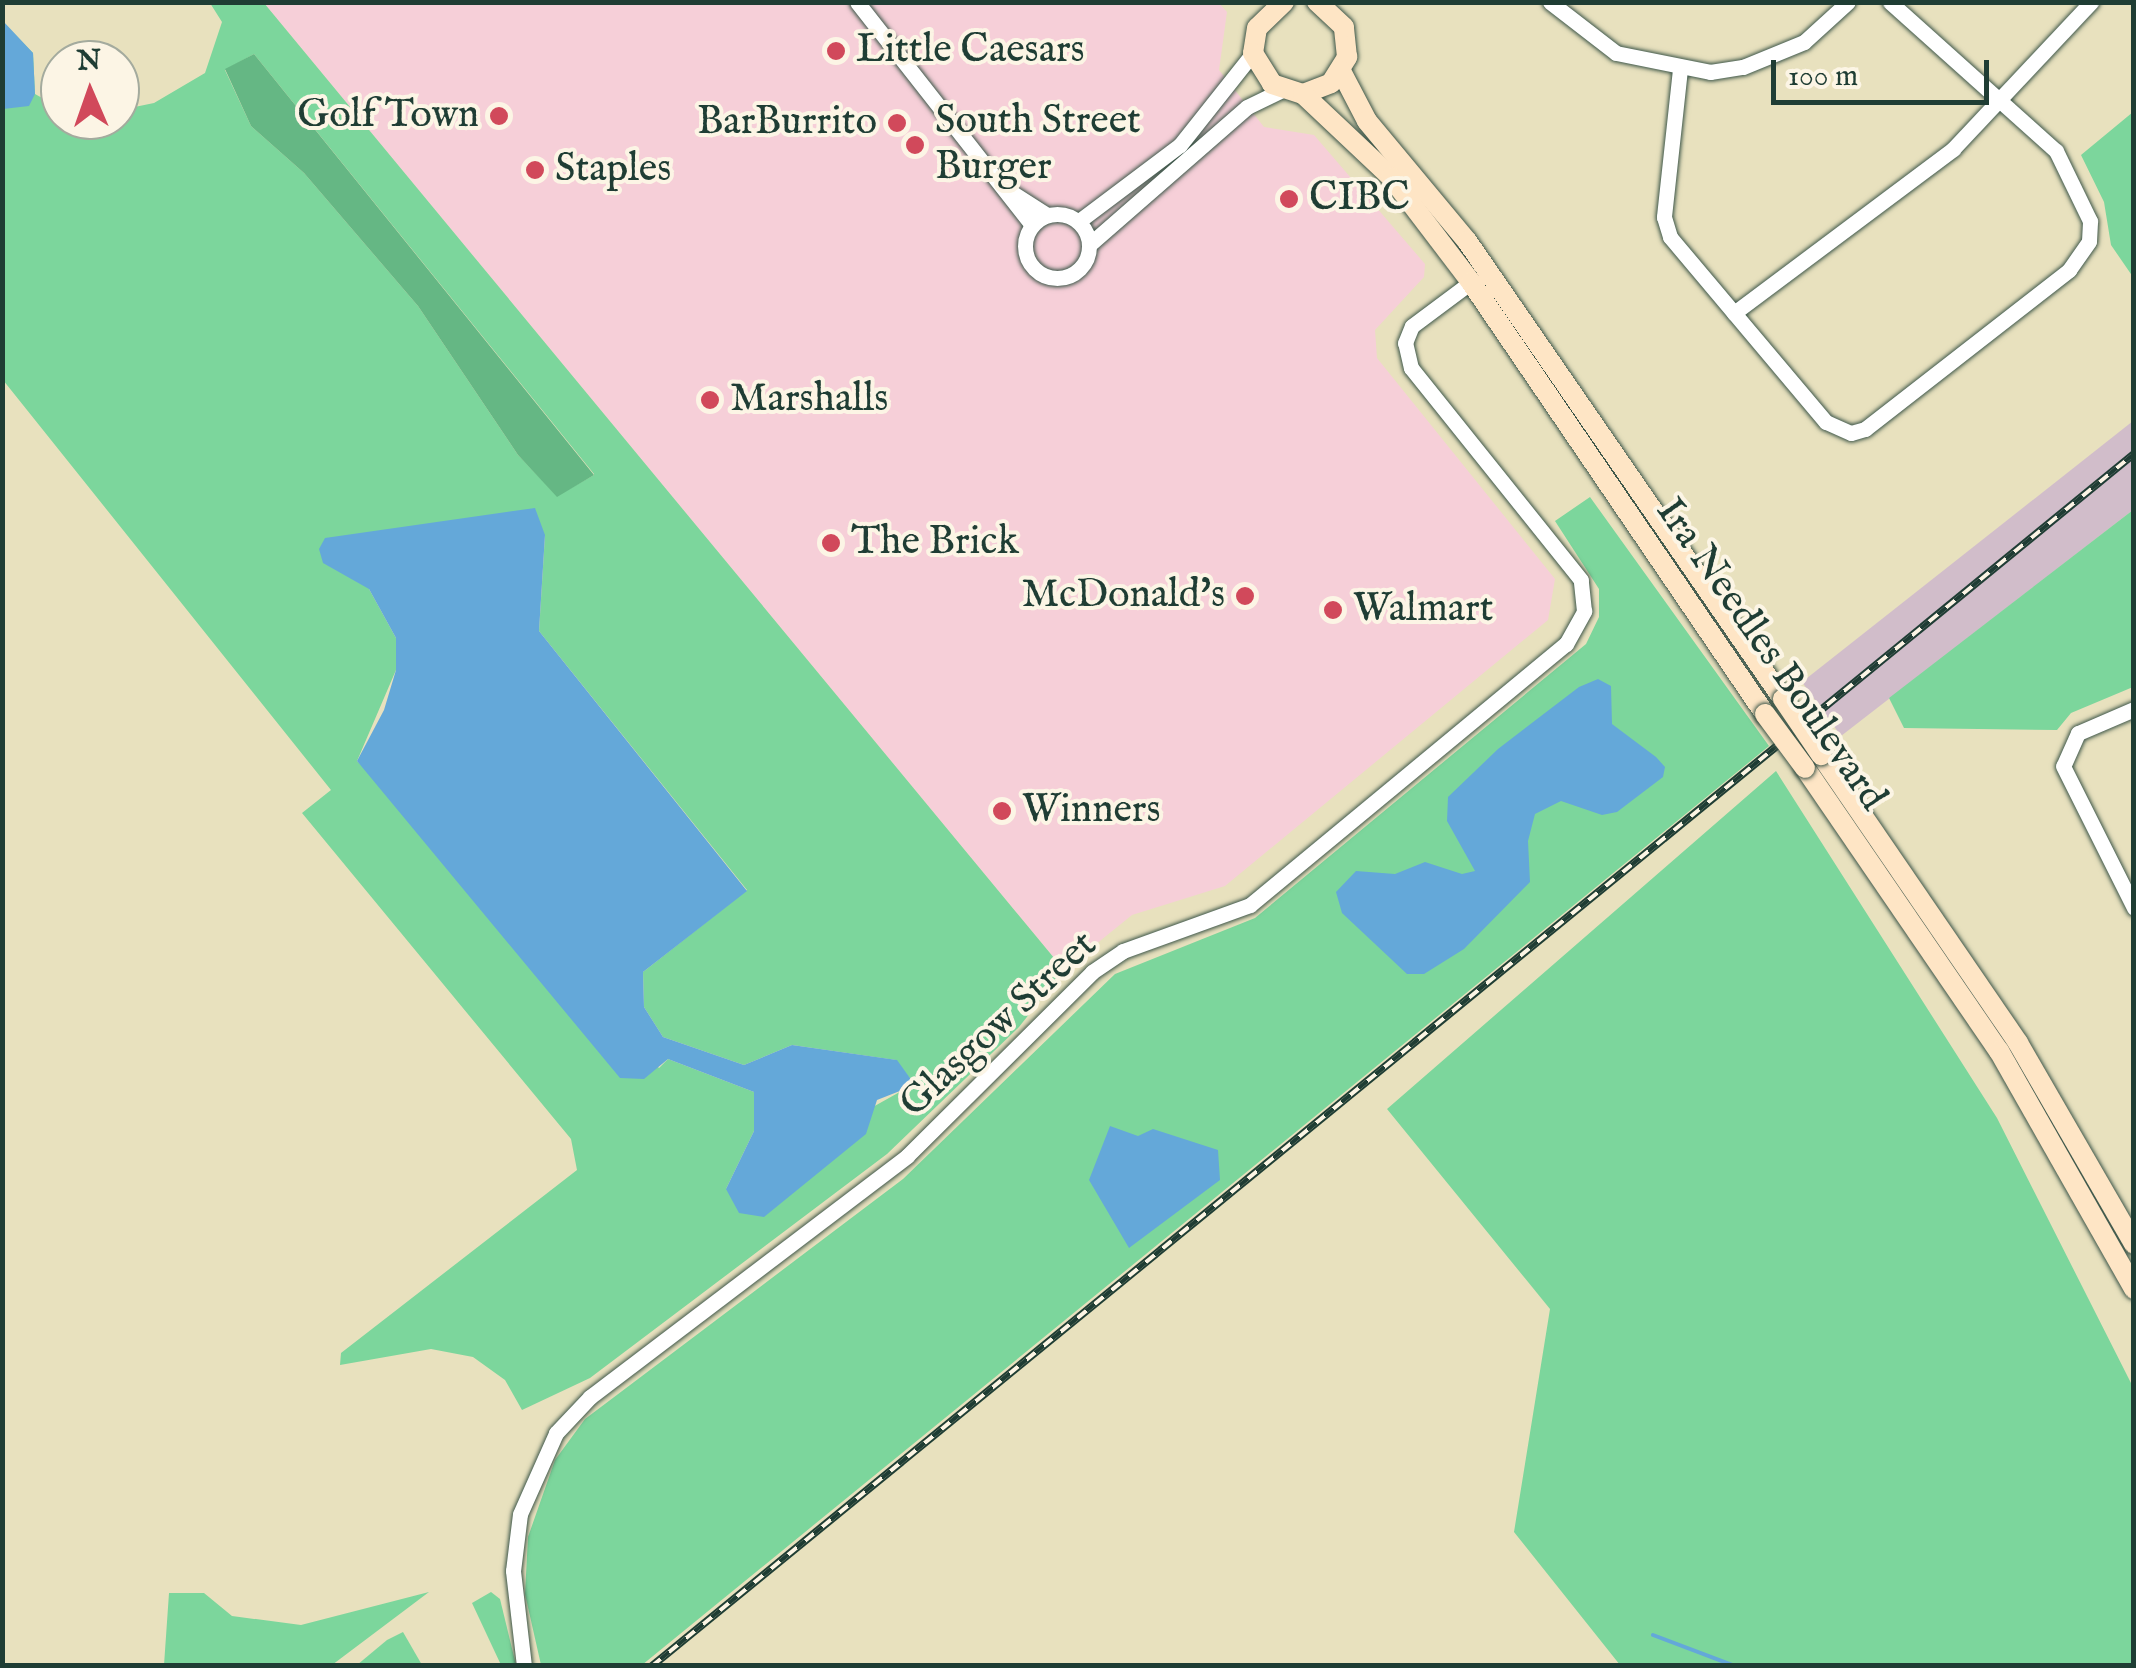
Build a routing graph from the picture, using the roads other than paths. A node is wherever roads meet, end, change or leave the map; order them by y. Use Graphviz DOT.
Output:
graph roads {
  1 [pos="857,2"];
  2 [pos="1249,2"];
  3 [pos="1284,2"];
  4 [pos="1317,2"];
  5 [pos="1550,2"];
  6 [pos="1848,2"];
  7 [pos="1890,2"];
  8 [pos="2091,2"];
  9 [pos="1257,28"];
  10 [pos="1254,53"];
  11 [pos="1680,70"];
  12 [pos="1341,72"];
  13 [pos="1293,92"];
  14 [pos="2000,98"];
  15 [pos="1008,190"];
  16 [pos="1047,215"];
  17 [pos="1078,221"];
  18 [pos="1032,225"];
  19 [pos="1090,244"];
  20 [pos="1471,282"];
  21 [pos="1734,313"];
  22 [pos="2134,709"];
  23 [pos="1813,761"];
  24 [pos="2134,908"];
  25 [pos="2134,1244"];
  26 [pos="2134,1289"];
  27 [pos="524,1666"];
  1 -- 15 [label="street"];
  2 -- 9 [label="main road"];
  3 -- 9 [label="main road"];
  4 -- 12 [label="main road"];
  5 -- 11 [label="street"];
  6 -- 11 [label="street"];
  7 -- 14 [label="street"];
  8 -- 14 [label="street"];
  9 -- 10 [label="main road"];
  10 -- 13 [label="main road, Ira Needles Boulevard"];
  10 -- 17 [label="street"];
  11 -- 21 [label="street"];
  12 -- 13 [label="main road"];
  12 -- 23 [label="main road, Ira Needles Boulevard, bridge"];
  13 -- 19 [label="street"];
  13 -- 20 [label="main road, Ira Needles Boulevard"];
  14 -- 21 [label="street"];
  14 -- 21 [label="street"];
  15 -- 16 [label="street"];
  15 -- 18 [label="street"];
  16 -- 17 [label="street"];
  16 -- 18 [label="street"];
  17 -- 19 [label="street"];
  18 -- 19 [label="street"];
  20 -- 23 [label="main road, Ira Needles Boulevard, bridge"];
  20 -- 27 [label="street, Glasgow Street"];
  22 -- 24 [label="street"];
  23 -- 25 [label="main road, Ira Needles Boulevard"];
  23 -- 26 [label="main road, Ira Needles Boulevard"];
}
